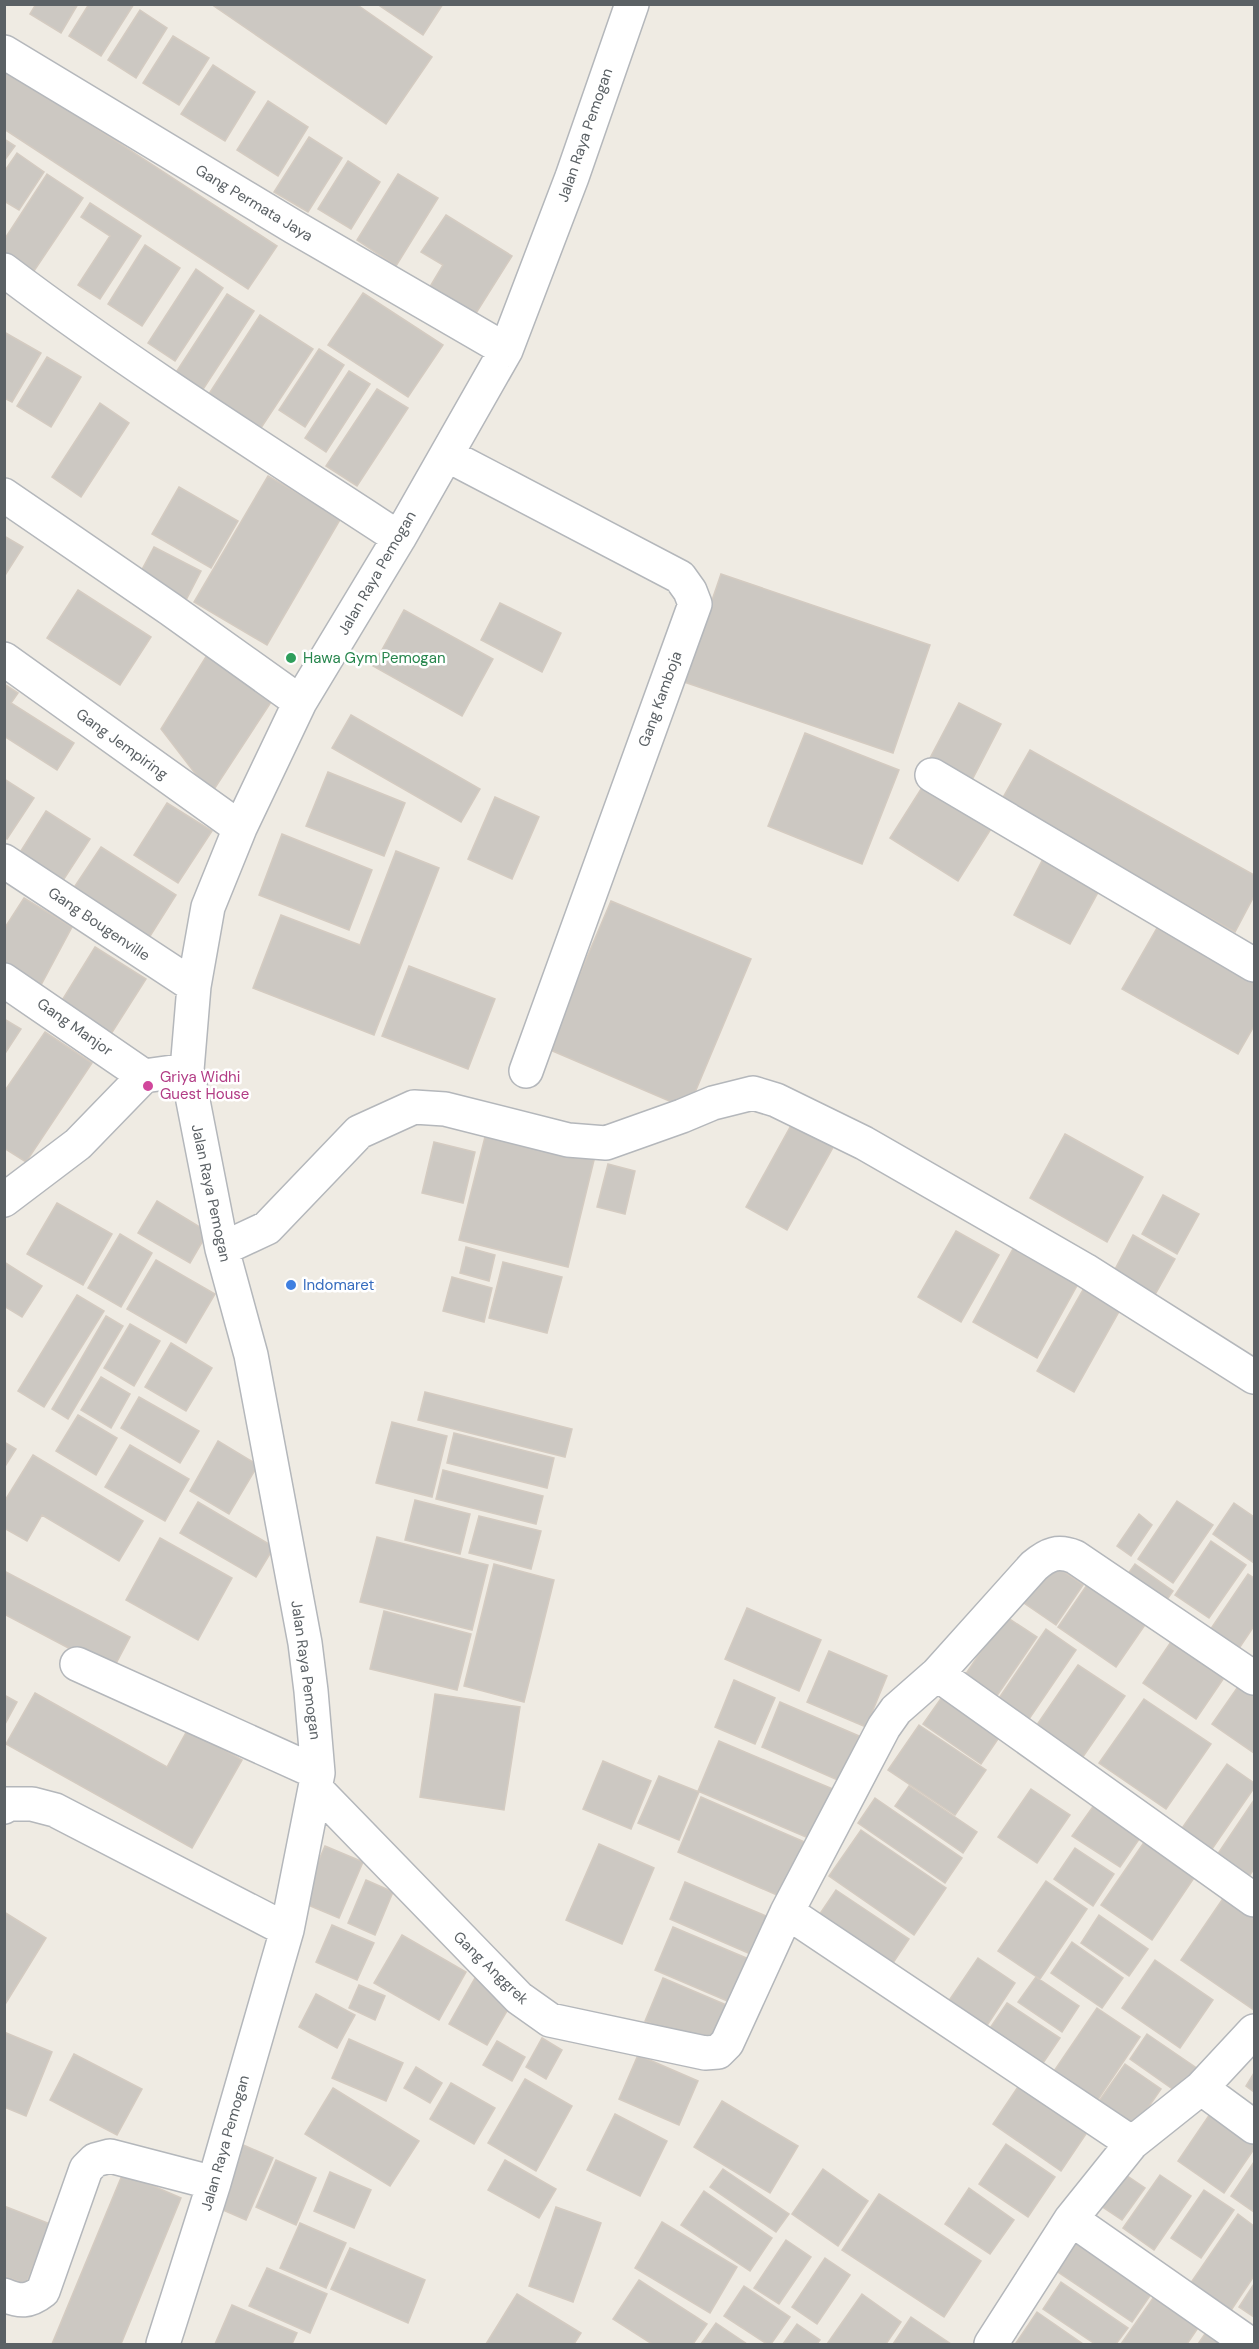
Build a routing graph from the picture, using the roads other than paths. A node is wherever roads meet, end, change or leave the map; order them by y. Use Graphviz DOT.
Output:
graph roads {
  1 [pos="632,4"];
  2 [pos="4,52"];
  3 [pos="4,270"];
  4 [pos="506,350"];
  5 [pos="447,455"];
  6 [pos="4,495"];
  7 [pos="399,538"];
  8 [pos="4,659"];
  9 [pos="300,702"];
  10 [pos="932,775"];
  11 [pos="240,828"];
  12 [pos="4,861"];
  13 [pos="1254,965"];
  14 [pos="4,980"];
  15 [pos="194,986"];
  16 [pos="187,1070"];
  17 [pos="525,1071"];
  18 [pos="144,1076"];
  19 [pos="4,1200"];
  20 [pos="222,1249"];
  21 [pos="1254,1377"];
  22 [pos="77,1664"];
  23 [pos="937,1674"];
  24 [pos="1254,1678"];
  25 [pos="317,1781"];
  26 [pos="4,1807"];
  27 [pos="1254,1900"];
  28 [pos="787,1912"];
  29 [pos="287,1930"];
  30 [pos="1254,2031"];
  31 [pos="1201,2088"];
  32 [pos="1254,2127"];
  33 [pos="1132,2143"];
  34 [pos="214,2183"];
  35 [pos="1071,2219"];
  36 [pos="4,2295"];
  37 [pos="163,2344"];
  38 [pos="991,2344"];
  39 [pos="1250,2344"];
  1 -- 4 [label="street, Jalan Raya Pemogan"];
  2 -- 4 [label="street, Gang Permata Jaya"];
  3 -- 7 [label="street"];
  4 -- 5 [label="street, Jalan Raya Pemogan"];
  5 -- 7 [label="street, Jalan Raya Pemogan"];
  5 -- 17 [label="street, Gang Kamboja"];
  6 -- 9 [label="street"];
  7 -- 9 [label="street, Jalan Raya Pemogan"];
  8 -- 11 [label="street, Gang Jempiring"];
  9 -- 11 [label="street, Jalan Raya Pemogan"];
  10 -- 13 [label="street"];
  11 -- 15 [label="street, Jalan Raya Pemogan"];
  12 -- 15 [label="street, Gang Bougenville"];
  14 -- 18 [label="street, Gang Manjor"];
  15 -- 16 [label="street, Jalan Raya Pemogan"];
  16 -- 18 [label="street"];
  16 -- 20 [label="street, Jalan Raya Pemogan"];
  18 -- 19 [label="street"];
  20 -- 21 [label="street"];
  20 -- 25 [label="street, Jalan Raya Pemogan"];
  22 -- 25 [label="street"];
  23 -- 24 [label="street"];
  23 -- 27 [label="street"];
  23 -- 28 [label="street"];
  25 -- 28 [label="street, Gang Anggrek"];
  25 -- 29 [label="street, Jalan Raya Pemogan"];
  26 -- 29 [label="street"];
  28 -- 33 [label="street"];
  29 -- 34 [label="street, Jalan Raya Pemogan"];
  30 -- 31 [label="street"];
  31 -- 32 [label="street"];
  31 -- 33 [label="street"];
  33 -- 35 [label="street"];
  34 -- 36 [label="street"];
  34 -- 37 [label="street, Jalan Raya Pemogan"];
  35 -- 38 [label="street"];
  35 -- 39 [label="street"];
}
